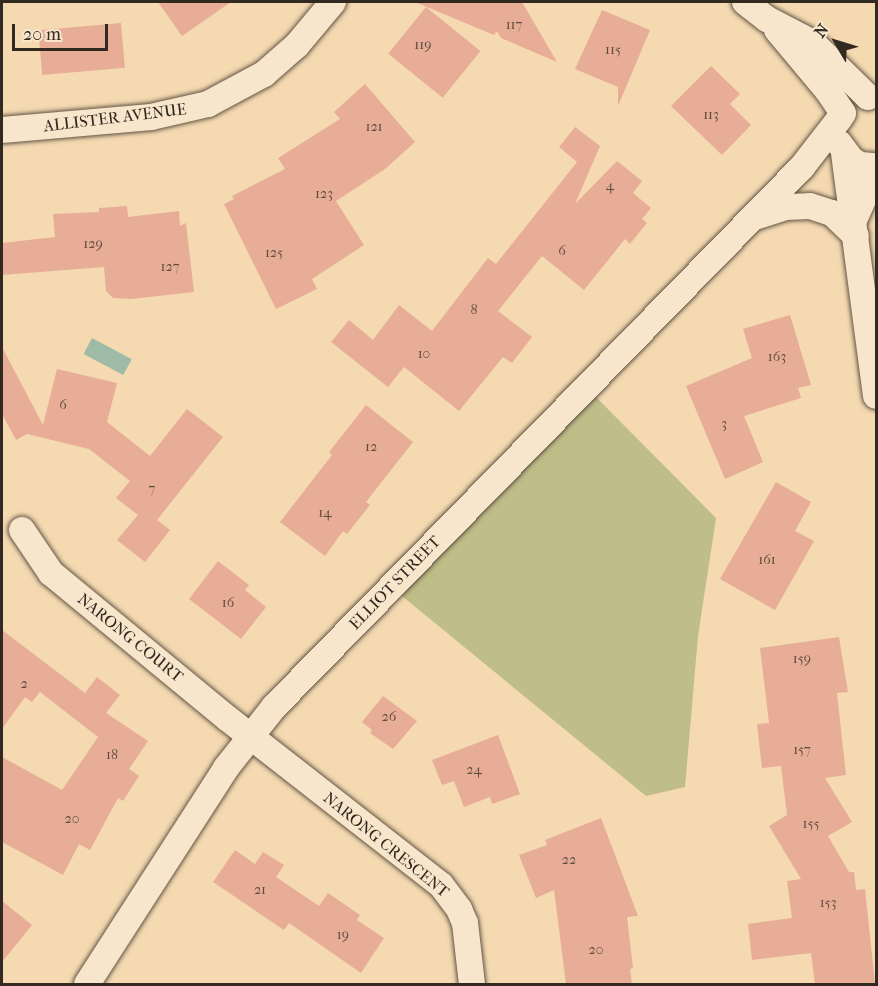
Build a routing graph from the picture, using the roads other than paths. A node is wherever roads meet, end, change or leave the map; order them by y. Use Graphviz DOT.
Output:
graph roads {
  1 [pos="333,2"];
  2 [pos="745,2"];
  3 [pos="767,19"];
  4 [pos="872,98"];
  5 [pos="841,116"];
  6 [pos="2,130"];
  7 [pos="844,153"];
  8 [pos="876,166"];
  9 [pos="876,171"];
  10 [pos="749,219"];
  11 [pos="855,228"];
  12 [pos="876,396"];
  13 [pos="22,530"];
  14 [pos="250,736"];
  15 [pos="87,984"];
  16 [pos="472,984"];
  1 -- 6 [label="street, ALLISTER AVENUE"];
  2 -- 3 [label="street"];
  3 -- 4 [label="street"];
  3 -- 5 [label="street"];
  4 -- 5 [label="street, ELLIOT STREET"];
  5 -- 7 [label="street"];
  5 -- 10 [label="street, ELLIOT STREET"];
  7 -- 8 [label="street"];
  7 -- 11 [label="street"];
  9 -- 11 [label="street"];
  10 -- 11 [label="street, ELLIOT STREET"];
  10 -- 14 [label="street, ELLIOT STREET"];
  11 -- 12 [label="street"];
  13 -- 14 [label="street, NARONG COURT"];
  14 -- 15 [label="street, ELLIOT STREET"];
  14 -- 16 [label="street, NARONG CRESCENT"];
}
